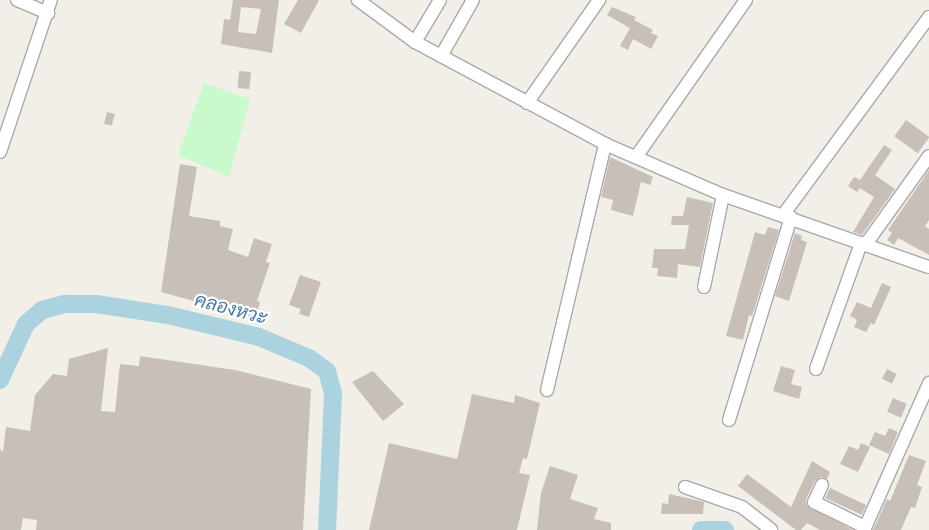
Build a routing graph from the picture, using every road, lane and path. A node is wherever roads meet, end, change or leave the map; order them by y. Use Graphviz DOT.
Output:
graph roads {
  1 [pos="17,0"];
  2 [pos="358,0"];
  3 [pos="440,0"];
  4 [pos="473,0"];
  5 [pos="599,0"];
  6 [pos="746,0"];
  7 [pos="49,6"];
  8 [pos="929,17"];
  9 [pos="415,42"];
  10 [pos="441,56"];
  11 [pos="526,103"];
  12 [pos="605,144"];
  13 [pos="0,152"];
  14 [pos="929,156"];
  15 [pos="636,157"];
  16 [pos="723,195"];
  17 [pos="786,216"];
  18 [pos="863,244"];
  19 [pos="929,267"];
  20 [pos="704,287"];
  21 [pos="816,368"];
  22 [pos="929,383"];
  23 [pos="547,390"];
  24 [pos="729,420"];
  25 [pos="822,485"];
  26 [pos="685,487"];
  27 [pos="864,528"];
  28 [pos="771,530"];
  1 -- 7 [label="street"];
  2 -- 9 [label="street"];
  3 -- 9 [label="street"];
  4 -- 10 [label="street"];
  5 -- 11 [label="street"];
  6 -- 15 [label="street"];
  7 -- 13 [label="street"];
  8 -- 17 [label="street"];
  9 -- 10 [label="street"];
  10 -- 11 [label="street"];
  11 -- 12 [label="street"];
  12 -- 15 [label="street"];
  12 -- 23 [label="street"];
  14 -- 18 [label="street"];
  15 -- 16 [label="street"];
  16 -- 17 [label="street"];
  16 -- 20 [label="street"];
  17 -- 18 [label="street"];
  17 -- 24 [label="street"];
  18 -- 19 [label="street"];
  18 -- 21 [label="street"];
  22 -- 27 [label="street"];
  25 -- 27 [label="street"];
  26 -- 28 [label="street"];
}
